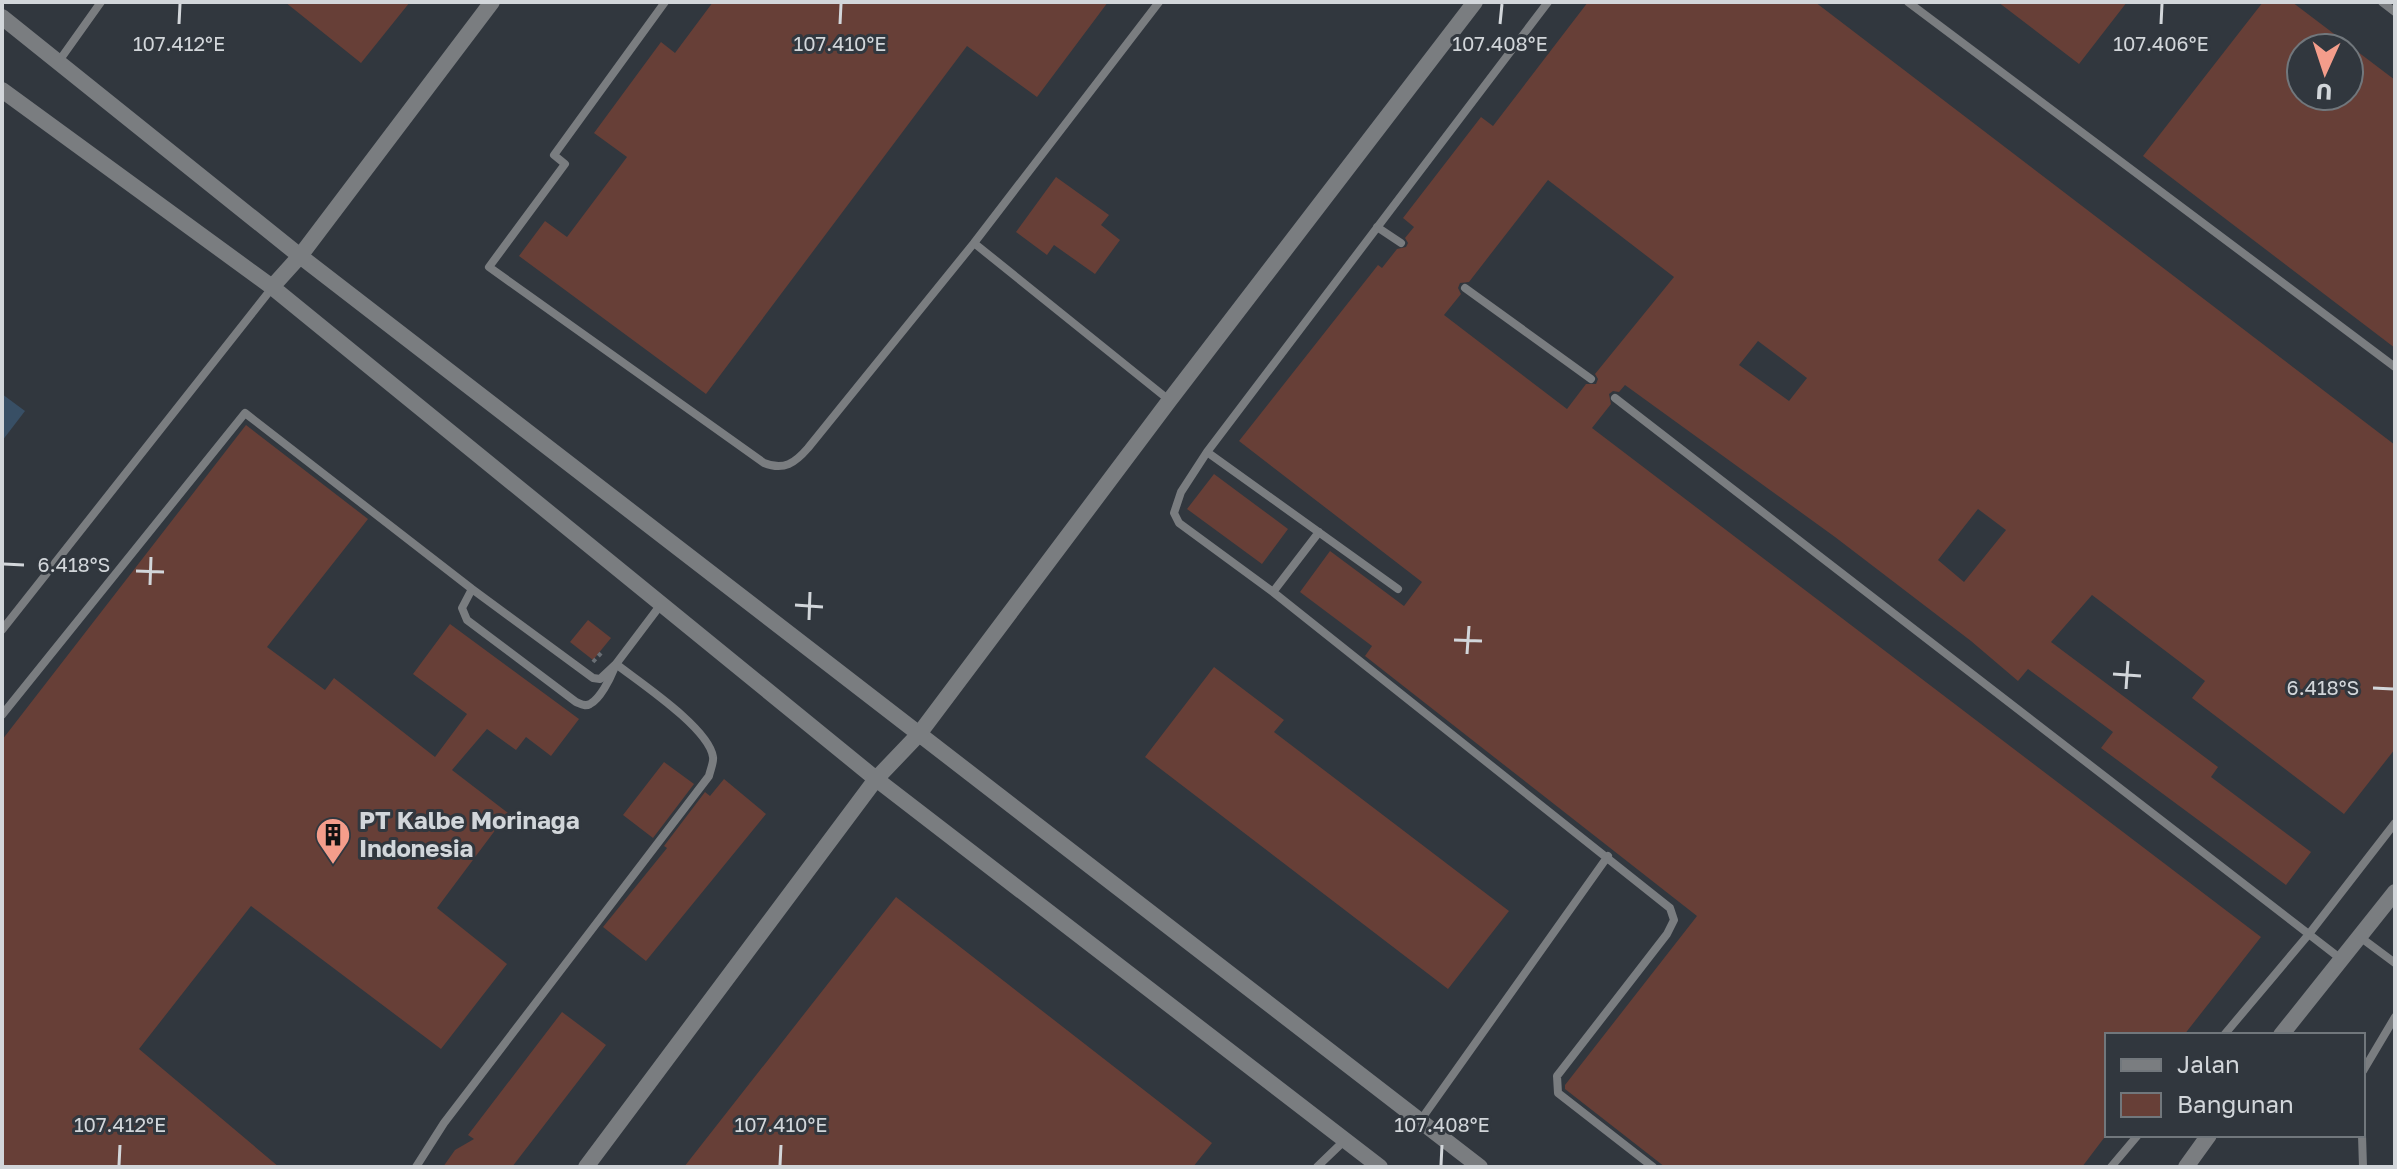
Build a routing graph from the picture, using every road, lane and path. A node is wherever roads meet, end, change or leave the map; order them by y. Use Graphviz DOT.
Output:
graph roads {
  1 [pos="101,2"];
  2 [pos="492,2"];
  3 [pos="665,2"];
  4 [pos="1159,2"];
  5 [pos="1475,2"];
  6 [pos="1548,2"];
  7 [pos="1908,2"];
  8 [pos="2382,2"];
  9 [pos="2395,12"];
  10 [pos="2,17"];
  11 [pos="59,61"];
  12 [pos="2,90"];
  13 [pos="1377,227"];
  14 [pos="974,243"];
  15 [pos="1401,243"];
  16 [pos="300,256"];
  17 [pos="272,287"];
  18 [pos="1465,288"];
  19 [pos="2395,367"];
  20 [pos="1591,379"];
  21 [pos="1615,398"];
  22 [pos="1169,401"];
  23 [pos="1207,452"];
  24 [pos="1319,532"];
  25 [pos="472,589"];
  26 [pos="1398,589"];
  27 [pos="1273,592"];
  28 [pos="662,603"];
  29 [pos="2,630"];
  30 [pos="616,664"];
  31 [pos="2,715"];
  32 [pos="919,734"];
  33 [pos="876,779"];
  34 [pos="2395,823"];
  35 [pos="1608,856"];
  36 [pos="2395,892"];
  37 [pos="2309,934"];
  38 [pos="2359,937"];
  39 [pos="2341,959"];
  40 [pos="2395,963"];
  41 [pos="2395,1017"];
  42 [pos="2226,1033"];
  43 [pos="2283,1033"];
  44 [pos="2365,1068"];
  45 [pos="1420,1121"];
  46 [pos="2136,1137"];
  47 [pos="2208,1137"];
  48 [pos="2362,1137"];
  49 [pos="1345,1140"];
  50 [pos="416,1167"];
  51 [pos="586,1167"];
  52 [pos="1317,1167"];
  53 [pos="1380,1167"];
  54 [pos="1480,1167"];
  55 [pos="1653,1167"];
  56 [pos="2111,1167"];
  57 [pos="2186,1167"];
  58 [pos="2363,1167"];
  1 -- 11 [label="lane"];
  2 -- 16 [label="street"];
  3 -- 14 [label="lane"];
  4 -- 14 [label="lane"];
  5 -- 22 [label="street"];
  6 -- 13 [label="lane"];
  7 -- 19 [label="lane"];
  8 -- 9 [label="lane"];
  10 -- 11 [label="street"];
  11 -- 16 [label="street"];
  12 -- 17 [label="street"];
  13 -- 15 [label="lane"];
  13 -- 23 [label="lane"];
  14 -- 22 [label="lane"];
  16 -- 17 [label="street"];
  16 -- 32 [label="street"];
  17 -- 28 [label="street"];
  17 -- 29 [label="lane"];
  18 -- 20 [label="lane"];
  21 -- 37 [label="lane"];
  22 -- 32 [label="street"];
  23 -- 24 [label="lane"];
  23 -- 27 [label="lane"];
  24 -- 26 [label="lane"];
  24 -- 27 [label="lane"];
  25 -- 30 [label="lane"];
  25 -- 30 [label="lane"];
  25 -- 31 [label="lane"];
  27 -- 35 [label="lane"];
  28 -- 30 [label="lane"];
  28 -- 33 [label="street"];
  30 -- 50 [label="lane"];
  32 -- 33 [label="street"];
  32 -- 45 [label="street"];
  33 -- 49 [label="street"];
  33 -- 51 [label="street"];
  34 -- 37 [label="lane"];
  35 -- 45 [label="lane"];
  35 -- 55 [label="lane"];
  36 -- 38 [label="street"];
  37 -- 39 [label="lane"];
  37 -- 42 [label="lane"];
  38 -- 39 [label="street"];
  38 -- 40 [label="lane"];
  39 -- 43 [label="street"];
  41 -- 44 [label="lane"];
  45 -- 54 [label="street"];
  46 -- 56 [label="lane"];
  47 -- 57 [label="street"];
  48 -- 58 [label="lane"];
  49 -- 52 [label="lane"];
  49 -- 53 [label="street"];
}
